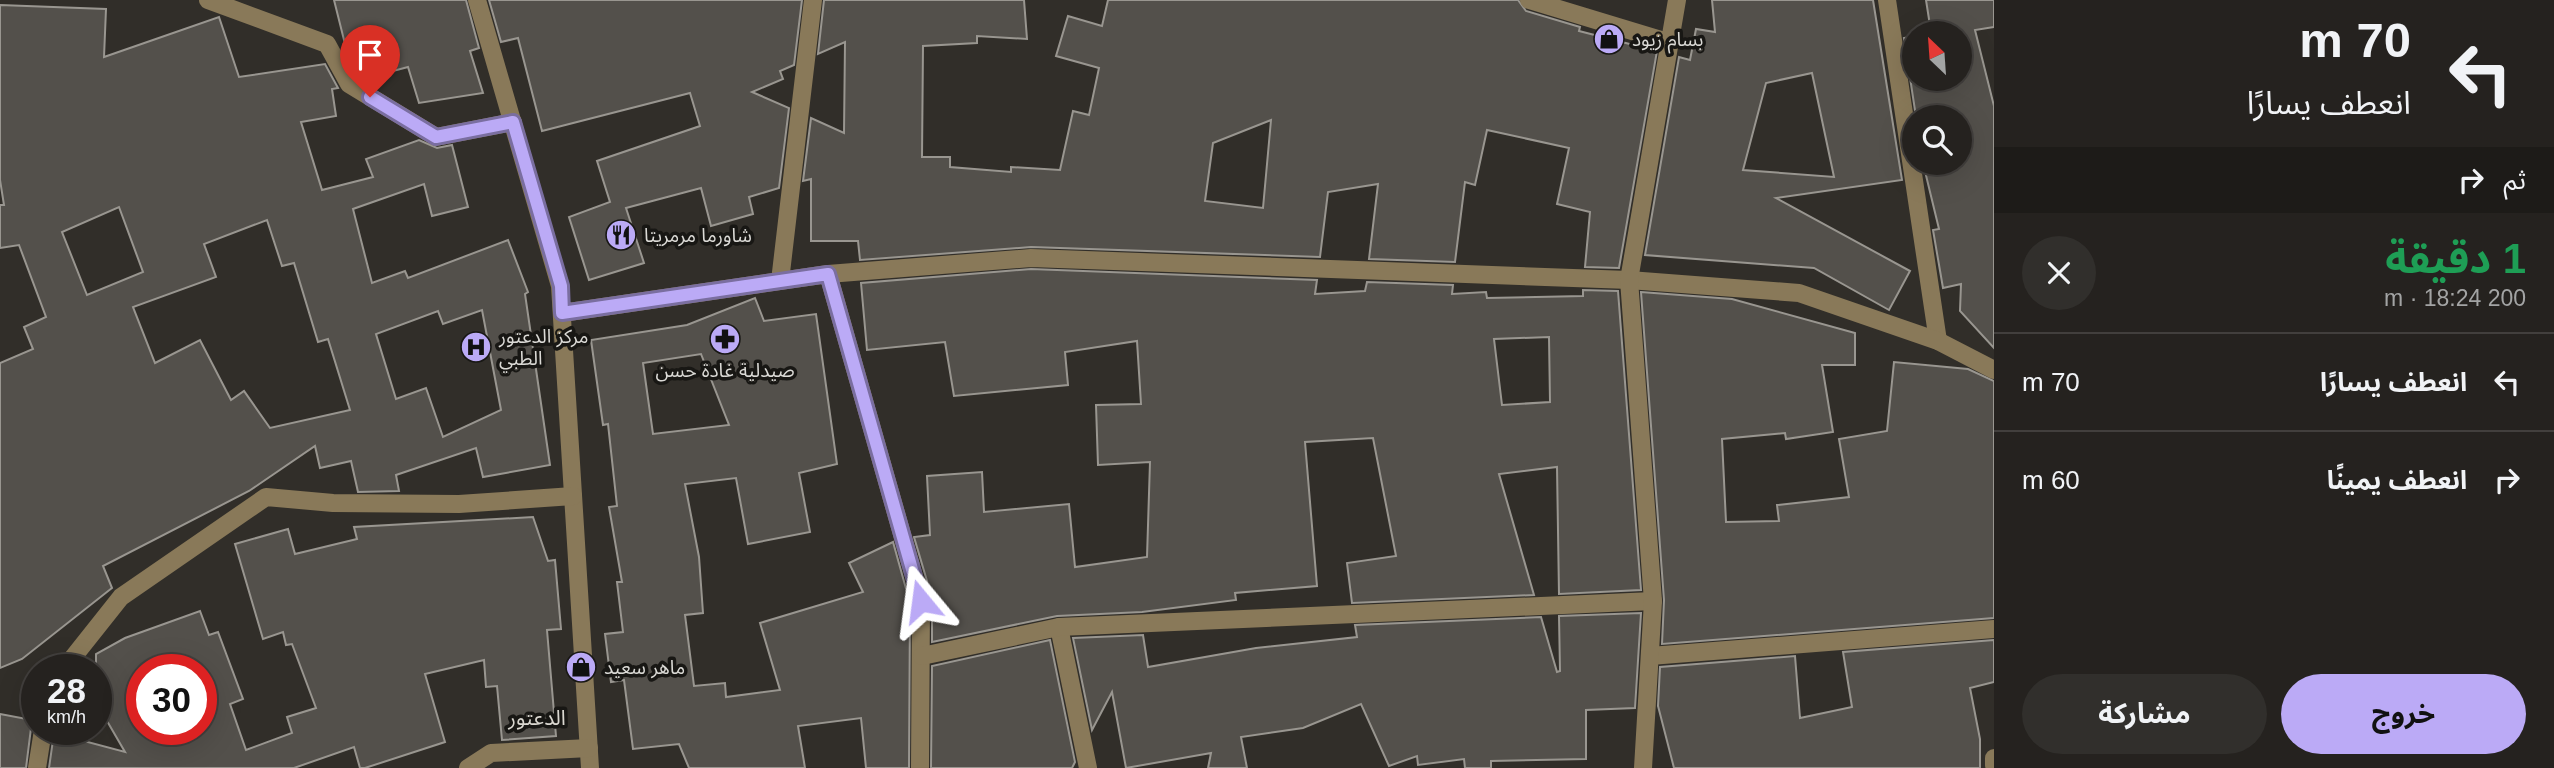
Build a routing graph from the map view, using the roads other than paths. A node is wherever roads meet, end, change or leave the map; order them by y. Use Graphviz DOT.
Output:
graph roads {
  1 [pos="208,0"];
  2 [pos="477,0"];
  3 [pos="813,0"];
  4 [pos="1529,0"];
  5 [pos="1677,0"];
  6 [pos="1887,0"];
  7 [pos="1668,42"];
  8 [pos="513,122"];
  9 [pos="828,274"];
  10 [pos="1629,280"];
  11 [pos="780,281"];
  12 [pos="562,313"];
  13 [pos="1938,341"];
  14 [pos="1994,370"];
  15 [pos="573,496"];
  16 [pos="1653,601"];
  17 [pos="1059,626"];
  18 [pos="1994,629"];
  19 [pos="76,654"];
  20 [pos="922,656"];
  21 [pos="1650,656"];
  22 [pos="41,745"];
  23 [pos="589,748"];
  24 [pos="1994,758"];
  25 [pos="1994,765"];
  26 [pos="37,768"];
  27 [pos="468,768"];
  28 [pos="590,768"];
  29 [pos="920,768"];
  30 [pos="1088,768"];
  31 [pos="1643,768"];
  1 -- 8 [label="street"];
  2 -- 8 [label="street"];
  3 -- 11 [label="street"];
  4 -- 7 [label="street"];
  5 -- 7 [label="street"];
  6 -- 13 [label="street"];
  7 -- 10 [label="street"];
  8 -- 12 [label="street"];
  9 -- 10 [label="street"];
  9 -- 11 [label="street"];
  9 -- 20 [label="street"];
  10 -- 13 [label="street"];
  10 -- 16 [label="street"];
  11 -- 12 [label="street"];
  12 -- 15 [label="street"];
  13 -- 14 [label="street"];
  15 -- 19 [label="street"];
  15 -- 23 [label="street"];
  16 -- 17 [label="street"];
  16 -- 21 [label="street"];
  17 -- 20 [label="street"];
  17 -- 30 [label="street"];
  18 -- 21 [label="street"];
  20 -- 29 [label="street"];
  21 -- 31 [label="street"];
  22 -- 26 [label="street"];
  23 -- 27 [label="street"];
  23 -- 28 [label="street"];
  24 -- 25 [label="street"];
}
